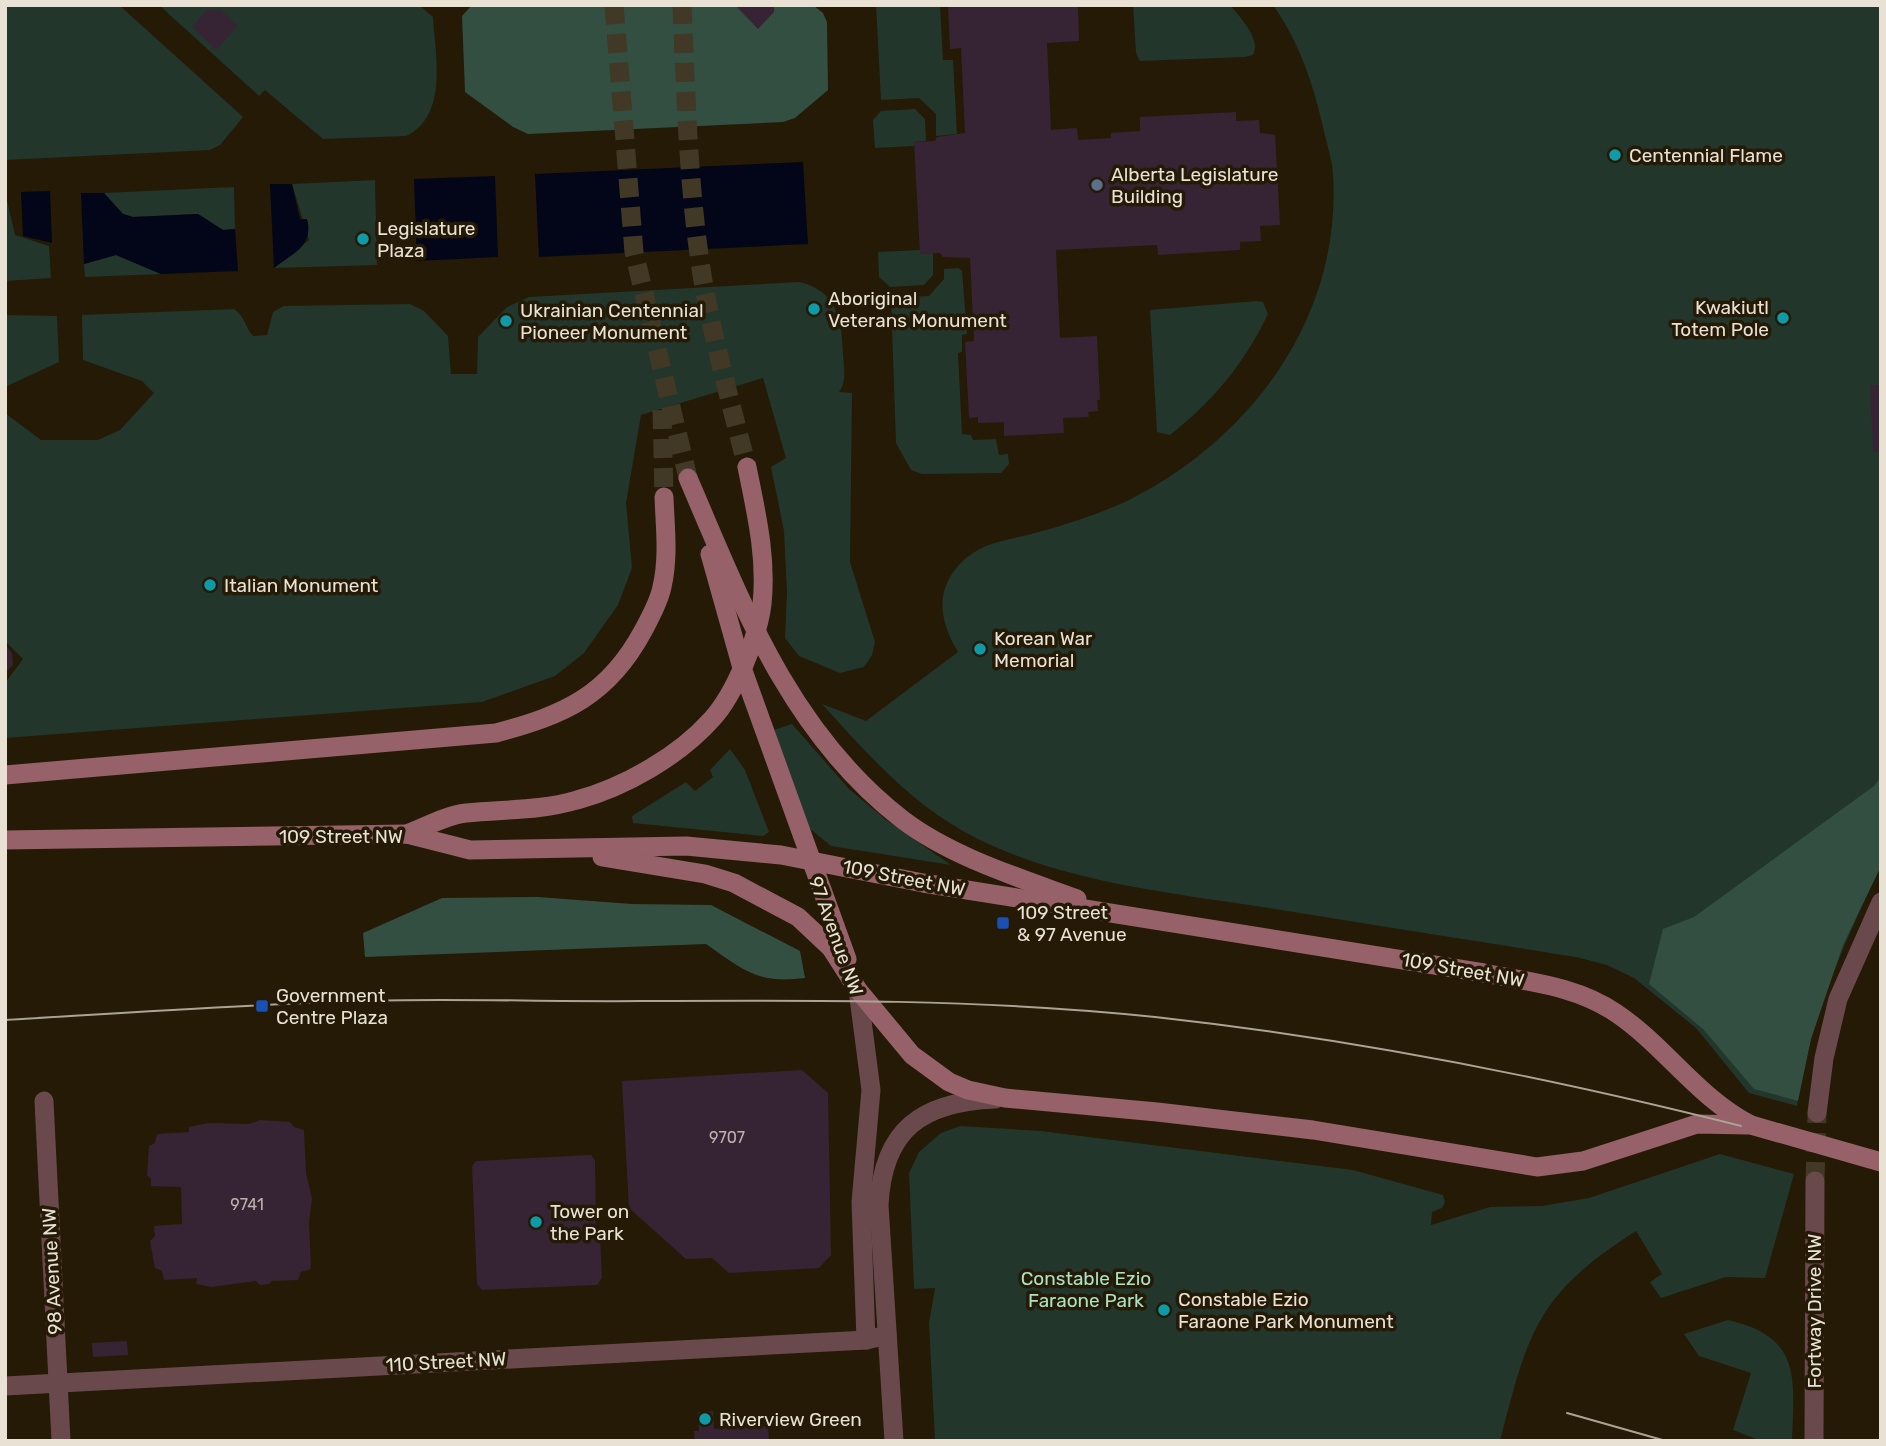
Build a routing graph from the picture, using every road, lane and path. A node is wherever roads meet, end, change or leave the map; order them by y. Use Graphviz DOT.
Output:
graph roads {
  1 [pos="747,467"];
  2 [pos="664,496"];
  3 [pos="756,637"];
  4 [pos="742,668"];
  5 [pos="5,775"];
  6 [pos="407,834"];
  7 [pos="5,840"];
  8 [pos="556,849"];
  9 [pos="809,859"];
  10 [pos="1881,902"];
  11 [pos="1120,914"];
  12 [pos="858,990"];
  13 [pos="1005,1098"];
  14 [pos="44,1101"];
  15 [pos="1816,1113"];
  16 [pos="1751,1125"];
  17 [pos="1881,1163"];
  18 [pos="1815,1181"];
  19 [pos="887,1335"];
  20 [pos="866,1340"];
  21 [pos="58,1383"];
  22 [pos="5,1385"];
  23 [pos="61,1441"];
  24 [pos="894,1441"];
  25 [pos="1814,1441"];
  1 -- 3 [label="main road"];
  2 -- 5 [label="main road"];
  3 -- 4 [label="main road"];
  3 -- 4 [label="main road, 97 Avenue NW"];
  3 -- 11 [label="main road"];
  4 -- 6 [label="main road"];
  4 -- 9 [label="main road, 97 Avenue NW"];
  6 -- 7 [label="main road, 109 Street NW"];
  6 -- 8 [label="main road, 109 Street NW"];
  8 -- 9 [label="main road, 109 Street NW"];
  8 -- 12 [label="main road"];
  9 -- 11 [label="main road, 109 Street NW"];
  9 -- 12 [label="main road, 97 Avenue NW"];
  10 -- 15 [label="street"];
  11 -- 16 [label="main road, 109 Street NW"];
  12 -- 13 [label="main road, 109 Street NW"];
  12 -- 20 [label="street, 97 Avenue NW"];
  13 -- 16 [label="main road, 109 Street NW"];
  13 -- 19 [label="street"];
  14 -- 21 [label="street, 98 Avenue NW"];
  16 -- 17 [label="main road, 109 Street NW, bridge"];
  18 -- 25 [label="street, Fortway Drive NW"];
  19 -- 20 [label="street, 110 Street NW"];
  19 -- 24 [label="street"];
  20 -- 21 [label="street, 110 Street NW"];
  21 -- 22 [label="street, 110 Street NW"];
  21 -- 23 [label="street, 98 Avenue NW"];
}
